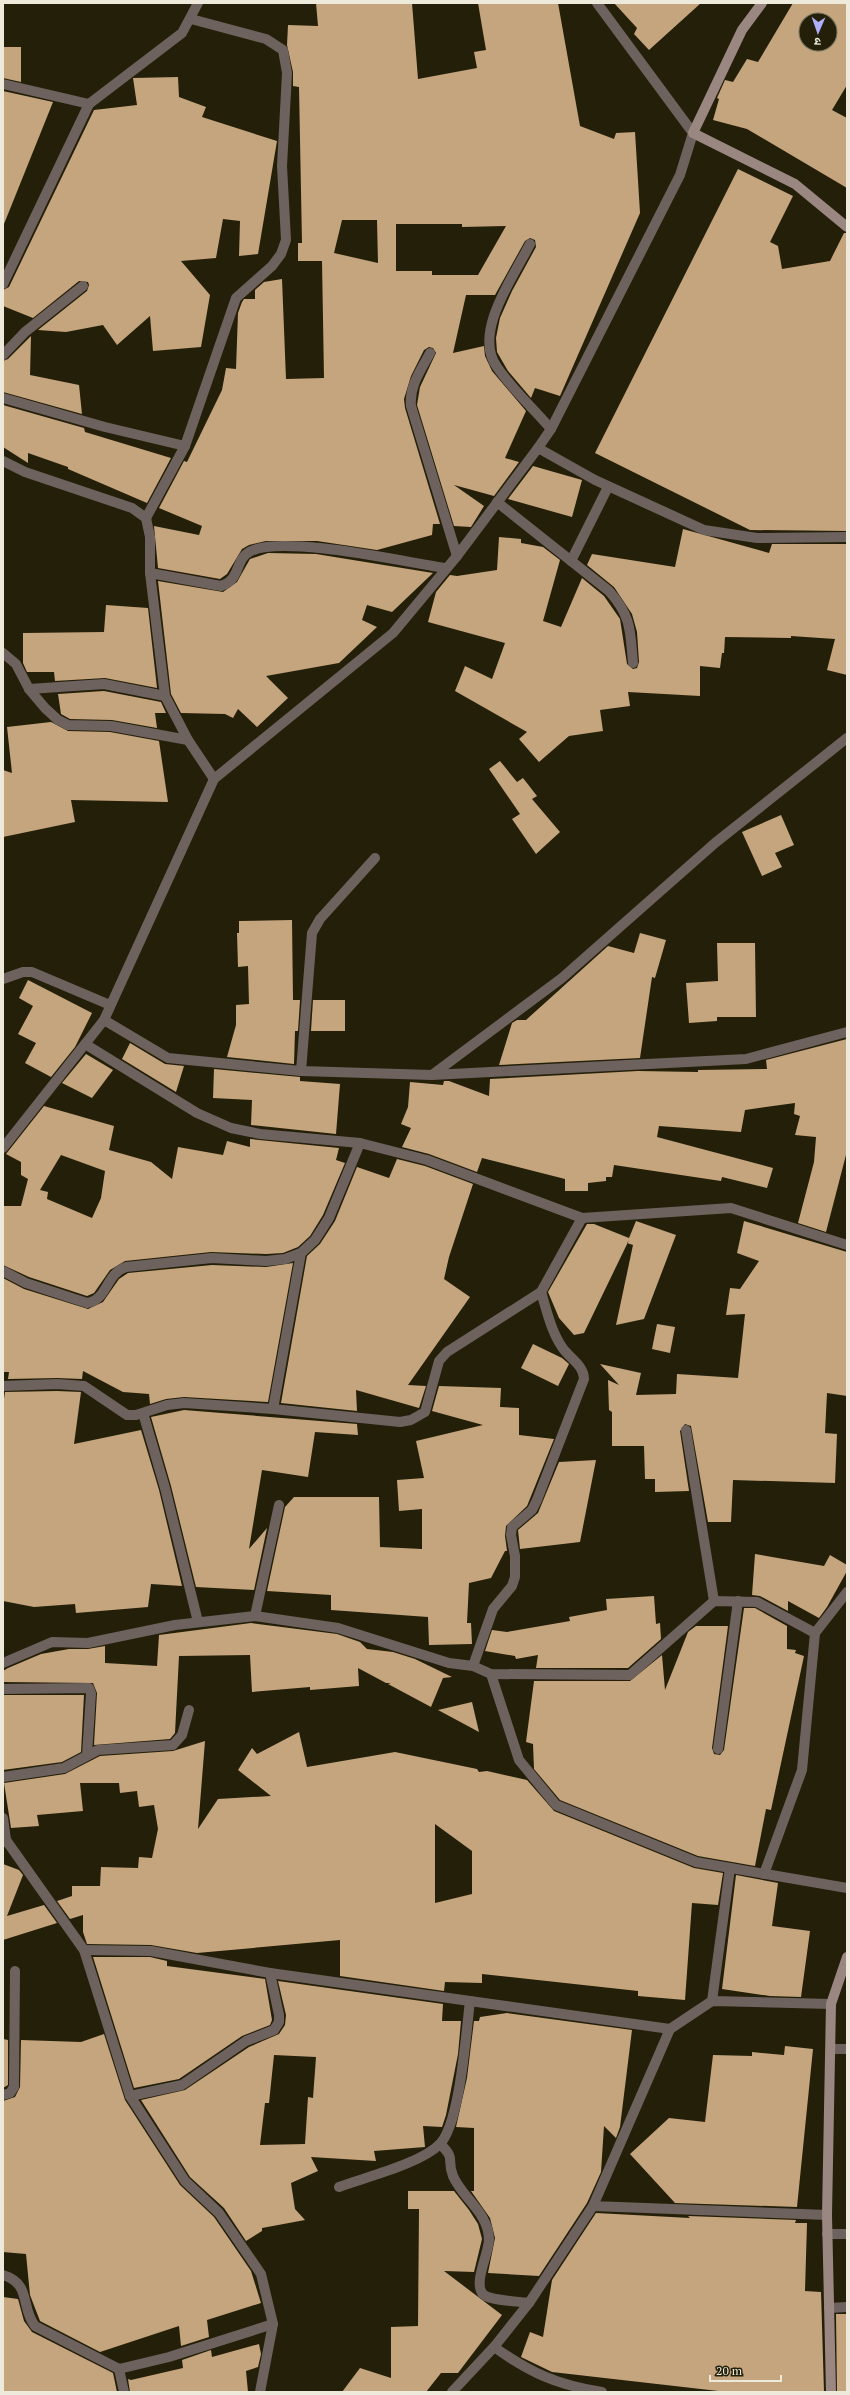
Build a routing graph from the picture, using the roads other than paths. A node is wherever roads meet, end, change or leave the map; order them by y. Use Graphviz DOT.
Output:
graph roads {
  1 [pos="198,3"];
  2 [pos="597,3"];
  3 [pos="762,3"];
  4 [pos="190,19"];
  5 [pos="3,84"];
  6 [pos="89,104"];
  7 [pos="693,133"];
  8 [pos="847,227"];
  9 [pos="530,244"];
  10 [pos="3,284"];
  11 [pos="83,286"];
  12 [pos="430,352"];
  13 [pos="3,355"];
  14 [pos="3,398"];
  15 [pos="552,429"];
  16 [pos="185,446"];
  17 [pos="538,448"];
  18 [pos="3,461"];
  19 [pos="608,487"];
  20 [pos="497,502"];
  21 [pos="146,518"];
  22 [pos="847,538"];
  23 [pos="457,556"];
  24 [pos="571,561"];
  25 [pos="445,568"];
  26 [pos="150,573"];
  27 [pos="3,653"];
  28 [pos="633,663"];
  29 [pos="29,689"];
  30 [pos="166,696"];
  31 [pos="847,738"];
  32 [pos="188,740"];
  33 [pos="214,779"];
  34 [pos="375,858"];
  35 [pos="3,979"];
  36 [pos="110,1005"];
  37 [pos="104,1020"];
  38 [pos="847,1032"];
  39 [pos="85,1044"];
  40 [pos="301,1071"];
  41 [pos="432,1075"];
  42 [pos="360,1143"];
  43 [pos="3,1148"];
  44 [pos="582,1218"];
  45 [pos="847,1245"];
  46 [pos="301,1253"];
  47 [pos="3,1271"];
  48 [pos="541,1292"];
  49 [pos="3,1386"];
  50 [pos="272,1409"];
  51 [pos="143,1413"];
  52 [pos="686,1430"];
  53 [pos="279,1505"];
  54 [pos="847,1592"];
  55 [pos="714,1601"];
  56 [pos="738,1601"];
  57 [pos="255,1616"];
  58 [pos="198,1622"];
  59 [pos="815,1632"];
  60 [pos="3,1663"];
  61 [pos="473,1666"];
  62 [pos="491,1674"];
  63 [pos="3,1689"];
  64 [pos="189,1710"];
  65 [pos="718,1749"];
  66 [pos="87,1755"];
  67 [pos="3,1777"];
  68 [pos="3,1818"];
  69 [pos="5,1841"];
  70 [pos="730,1868"];
  71 [pos="764,1874"];
  72 [pos="847,1888"];
  73 [pos="84,1950"];
  74 [pos="847,1957"];
  75 [pos="15,1971"];
  76 [pos="270,1972"];
  77 [pos="712,2000"];
  78 [pos="470,2002"];
  79 [pos="831,2004"];
  80 [pos="670,2029"];
  81 [pos="832,2049"];
  82 [pos="847,2049"];
  83 [pos="3,2094"];
  84 [pos="130,2096"];
  85 [pos="440,2144"];
  86 [pos="339,2187"];
  87 [pos="593,2206"];
  88 [pos="827,2215"];
  89 [pos="827,2234"];
  90 [pos="847,2234"];
  91 [pos="3,2275"];
  92 [pos="529,2302"];
  93 [pos="847,2307"];
  94 [pos="829,2308"];
  95 [pos="273,2324"];
  96 [pos="494,2347"];
  97 [pos="119,2369"];
  98 [pos="124,2392"];
  99 [pos="260,2392"];
  100 [pos="452,2392"];
  101 [pos="602,2392"];
  102 [pos="830,2392"];
  1 -- 4 [label="street"];
  2 -- 7 [label="street"];
  3 -- 7 [label="main road"];
  4 -- 6 [label="street"];
  4 -- 16 [label="street"];
  5 -- 6 [label="street"];
  6 -- 10 [label="street"];
  7 -- 8 [label="main road"];
  7 -- 15 [label="street"];
  9 -- 15 [label="street"];
  11 -- 13 [label="street"];
  12 -- 23 [label="street"];
  14 -- 16 [label="street"];
  15 -- 17 [label="street"];
  16 -- 21 [label="street"];
  17 -- 19 [label="street"];
  17 -- 20 [label="street"];
  18 -- 21 [label="street"];
  19 -- 22 [label="street"];
  19 -- 24 [label="street"];
  20 -- 23 [label="street"];
  20 -- 24 [label="street"];
  21 -- 26 [label="street"];
  23 -- 25 [label="street"];
  24 -- 28 [label="street"];
  25 -- 26 [label="street"];
  25 -- 33 [label="street"];
  26 -- 30 [label="street"];
  27 -- 29 [label="street"];
  29 -- 30 [label="street"];
  29 -- 32 [label="street"];
  30 -- 32 [label="street"];
  31 -- 41 [label="street"];
  32 -- 33 [label="street"];
  33 -- 36 [label="street"];
  34 -- 40 [label="street"];
  35 -- 36 [label="street"];
  36 -- 37 [label="street"];
  37 -- 39 [label="street"];
  37 -- 40 [label="street"];
  38 -- 41 [label="street"];
  39 -- 42 [label="street"];
  39 -- 43 [label="street"];
  40 -- 41 [label="street"];
  42 -- 44 [label="street"];
  42 -- 46 [label="street"];
  44 -- 45 [label="street"];
  44 -- 48 [label="street"];
  46 -- 47 [label="street"];
  46 -- 50 [label="street"];
  48 -- 50 [label="street"];
  48 -- 61 [label="street"];
  49 -- 51 [label="street"];
  50 -- 51 [label="street"];
  51 -- 58 [label="street"];
  52 -- 55 [label="street"];
  53 -- 57 [label="street"];
  54 -- 59 [label="street"];
  55 -- 56 [label="street"];
  55 -- 62 [label="street"];
  56 -- 59 [label="street"];
  56 -- 65 [label="street"];
  57 -- 58 [label="street"];
  57 -- 61 [label="street"];
  58 -- 60 [label="street"];
  59 -- 71 [label="street"];
  61 -- 62 [label="street"];
  62 -- 70 [label="street"];
  63 -- 66 [label="street"];
  64 -- 66 [label="street"];
  66 -- 67 [label="street"];
  68 -- 69 [label="street"];
  69 -- 73 [label="street"];
  70 -- 71 [label="street"];
  70 -- 77 [label="street"];
  71 -- 72 [label="street"];
  73 -- 76 [label="street"];
  73 -- 84 [label="street"];
  74 -- 79 [label="main road"];
  75 -- 83 [label="street"];
  76 -- 78 [label="street"];
  76 -- 84 [label="street"];
  77 -- 79 [label="street"];
  77 -- 80 [label="street"];
  78 -- 80 [label="street"];
  78 -- 85 [label="street"];
  79 -- 81 [label="main road"];
  80 -- 87 [label="street"];
  81 -- 82 [label="street"];
  81 -- 88 [label="main road"];
  84 -- 95 [label="street"];
  85 -- 86 [label="street"];
  85 -- 92 [label="street"];
  87 -- 88 [label="street"];
  87 -- 92 [label="street"];
  88 -- 89 [label="main road"];
  89 -- 90 [label="street"];
  89 -- 94 [label="main road"];
  91 -- 97 [label="street"];
  92 -- 96 [label="street"];
  93 -- 94 [label="street"];
  94 -- 102 [label="main road"];
  95 -- 97 [label="street"];
  95 -- 99 [label="street"];
  96 -- 100 [label="street"];
  96 -- 101 [label="street"];
  97 -- 98 [label="street"];
}
